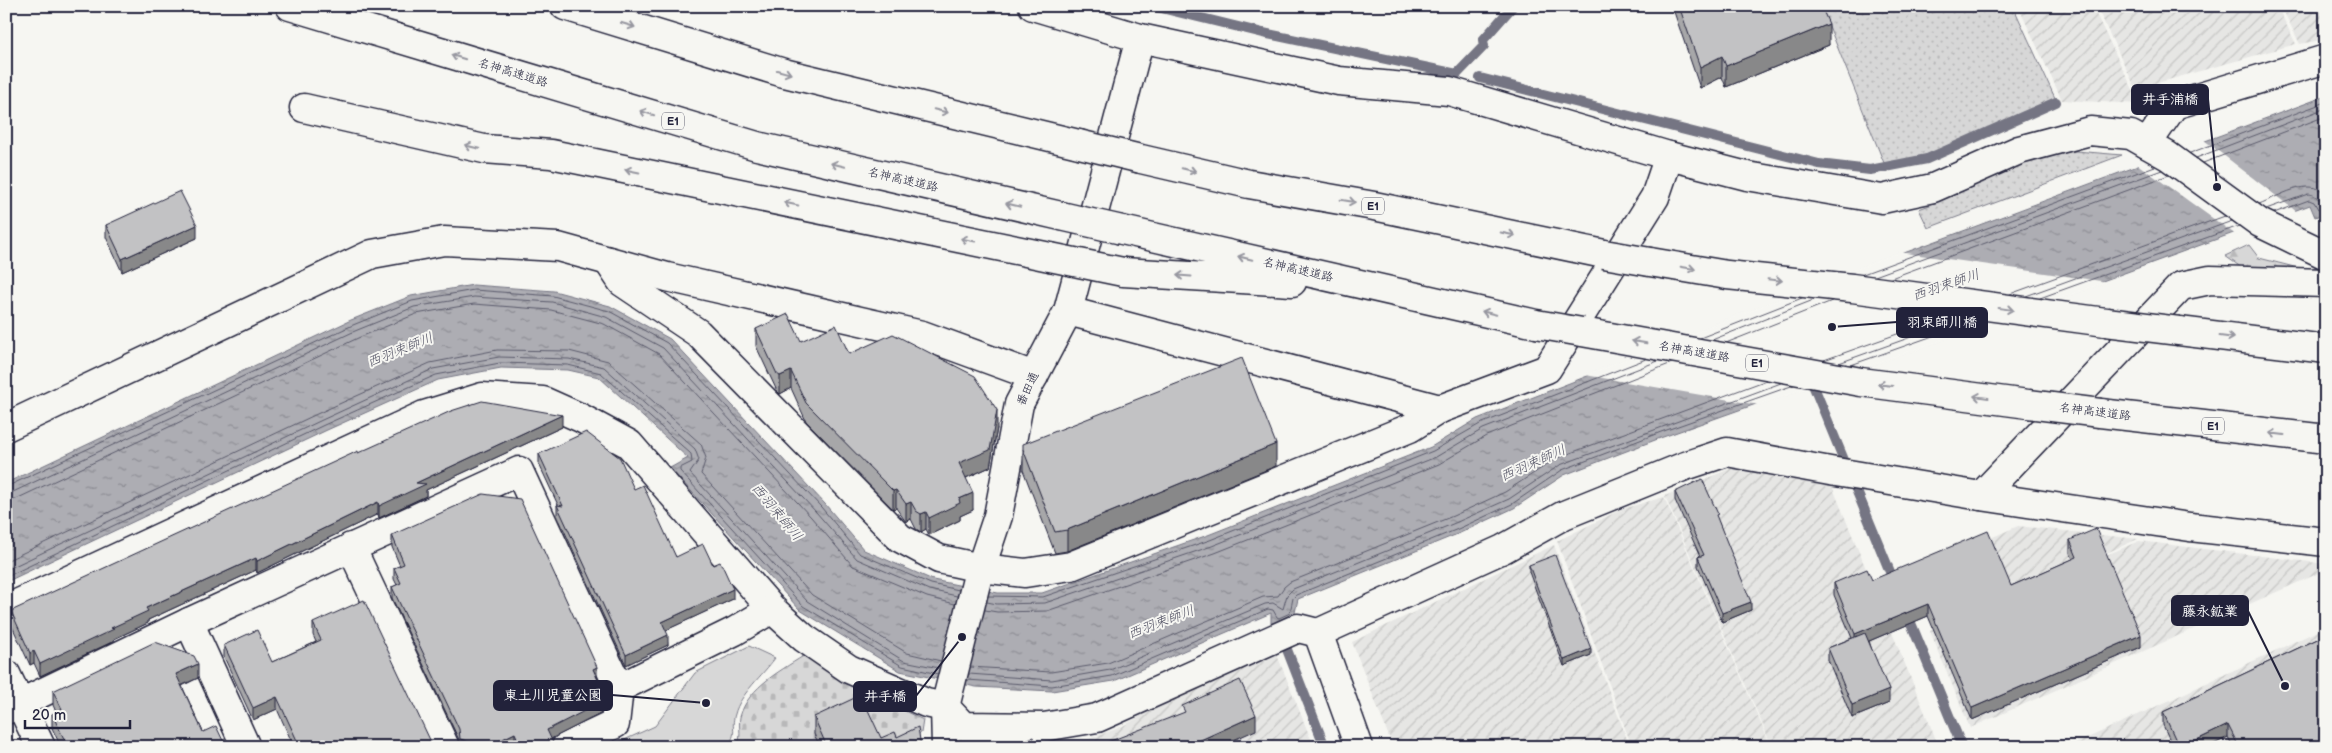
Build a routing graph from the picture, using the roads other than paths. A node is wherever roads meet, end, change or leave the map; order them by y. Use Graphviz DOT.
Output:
graph roads {
  1 [pos="290,6"];
  2 [pos="565,6"];
  3 [pos="1033,6"];
  4 [pos="1140,38"];
  5 [pos="2326,59"];
  6 [pos="304,108"];
  7 [pos="2158,150"];
  8 [pos="1670,156"];
  9 [pos="2326,255"];
  10 [pos="608,261"];
  11 [pos="2326,283"];
  12 [pos="1373,287"];
  13 [pos="1068,311"];
  14 [pos="2326,349"];
  15 [pos="1034,376"];
  16 [pos="1440,409"];
  17 [pos="6,427"];
  18 [pos="2326,439"];
  19 [pos="1981,496"];
  20 [pos="2326,542"];
  21 [pos="351,547"];
  22 [pos="979,573"];
  23 [pos="6,609"];
  24 [pos="772,609"];
  25 [pos="189,622"];
  26 [pos="1308,630"];
  27 [pos="6,674"];
  28 [pos="619,688"];
  29 [pos="13,706"];
  30 [pos="945,707"];
  31 [pos="41,747"];
  32 [pos="246,747"];
  33 [pos="445,747"];
  34 [pos="566,747"];
  35 [pos="946,747"];
  36 [pos="1359,747"];
  12 -- 1 [label="main road, 名神高速道路 / E1, one-way, bridge"];
  2 -- 14 [label="main road, E1, one-way, bridge"];
  3 -- 4 [label="main road"];
  4 -- 8 [label="main road"];
  4 -- 13 [label="main road, 番田通"];
  5 -- 7 [label="main road"];
  12 -- 6 [label="main road, one-way, bridge"];
  7 -- 8 [label="main road"];
  7 -- 9 [label="main road"];
  8 -- 16 [label="main road"];
  10 -- 15 [label="main road"];
  10 -- 17 [label="main road"];
  10 -- 22 [label="main road"];
  11 -- 19 [label="main road"];
  18 -- 12 [label="main road, 名神高速道路 / E1, one-way, bridge"];
  13 -- 15 [label="main road, 番田通"];
  13 -- 16 [label="main road"];
  15 -- 22 [label="main road, 番田通"];
  16 -- 22 [label="main road"];
  19 -- 20 [label="main road"];
  19 -- 26 [label="main road"];
  21 -- 25 [label="main road"];
  21 -- 28 [label="main road"];
  21 -- 33 [label="main road"];
  22 -- 30 [label="main road, 番田通"];
  23 -- 24 [label="main road"];
  24 -- 28 [label="main road"];
  24 -- 30 [label="main road"];
  25 -- 29 [label="main road"];
  25 -- 32 [label="main road"];
  26 -- 30 [label="main road"];
  26 -- 36 [label="main road"];
  27 -- 29 [label="main road"];
  28 -- 34 [label="main road"];
  29 -- 31 [label="main road"];
  30 -- 35 [label="main road, 番田通"];
}
